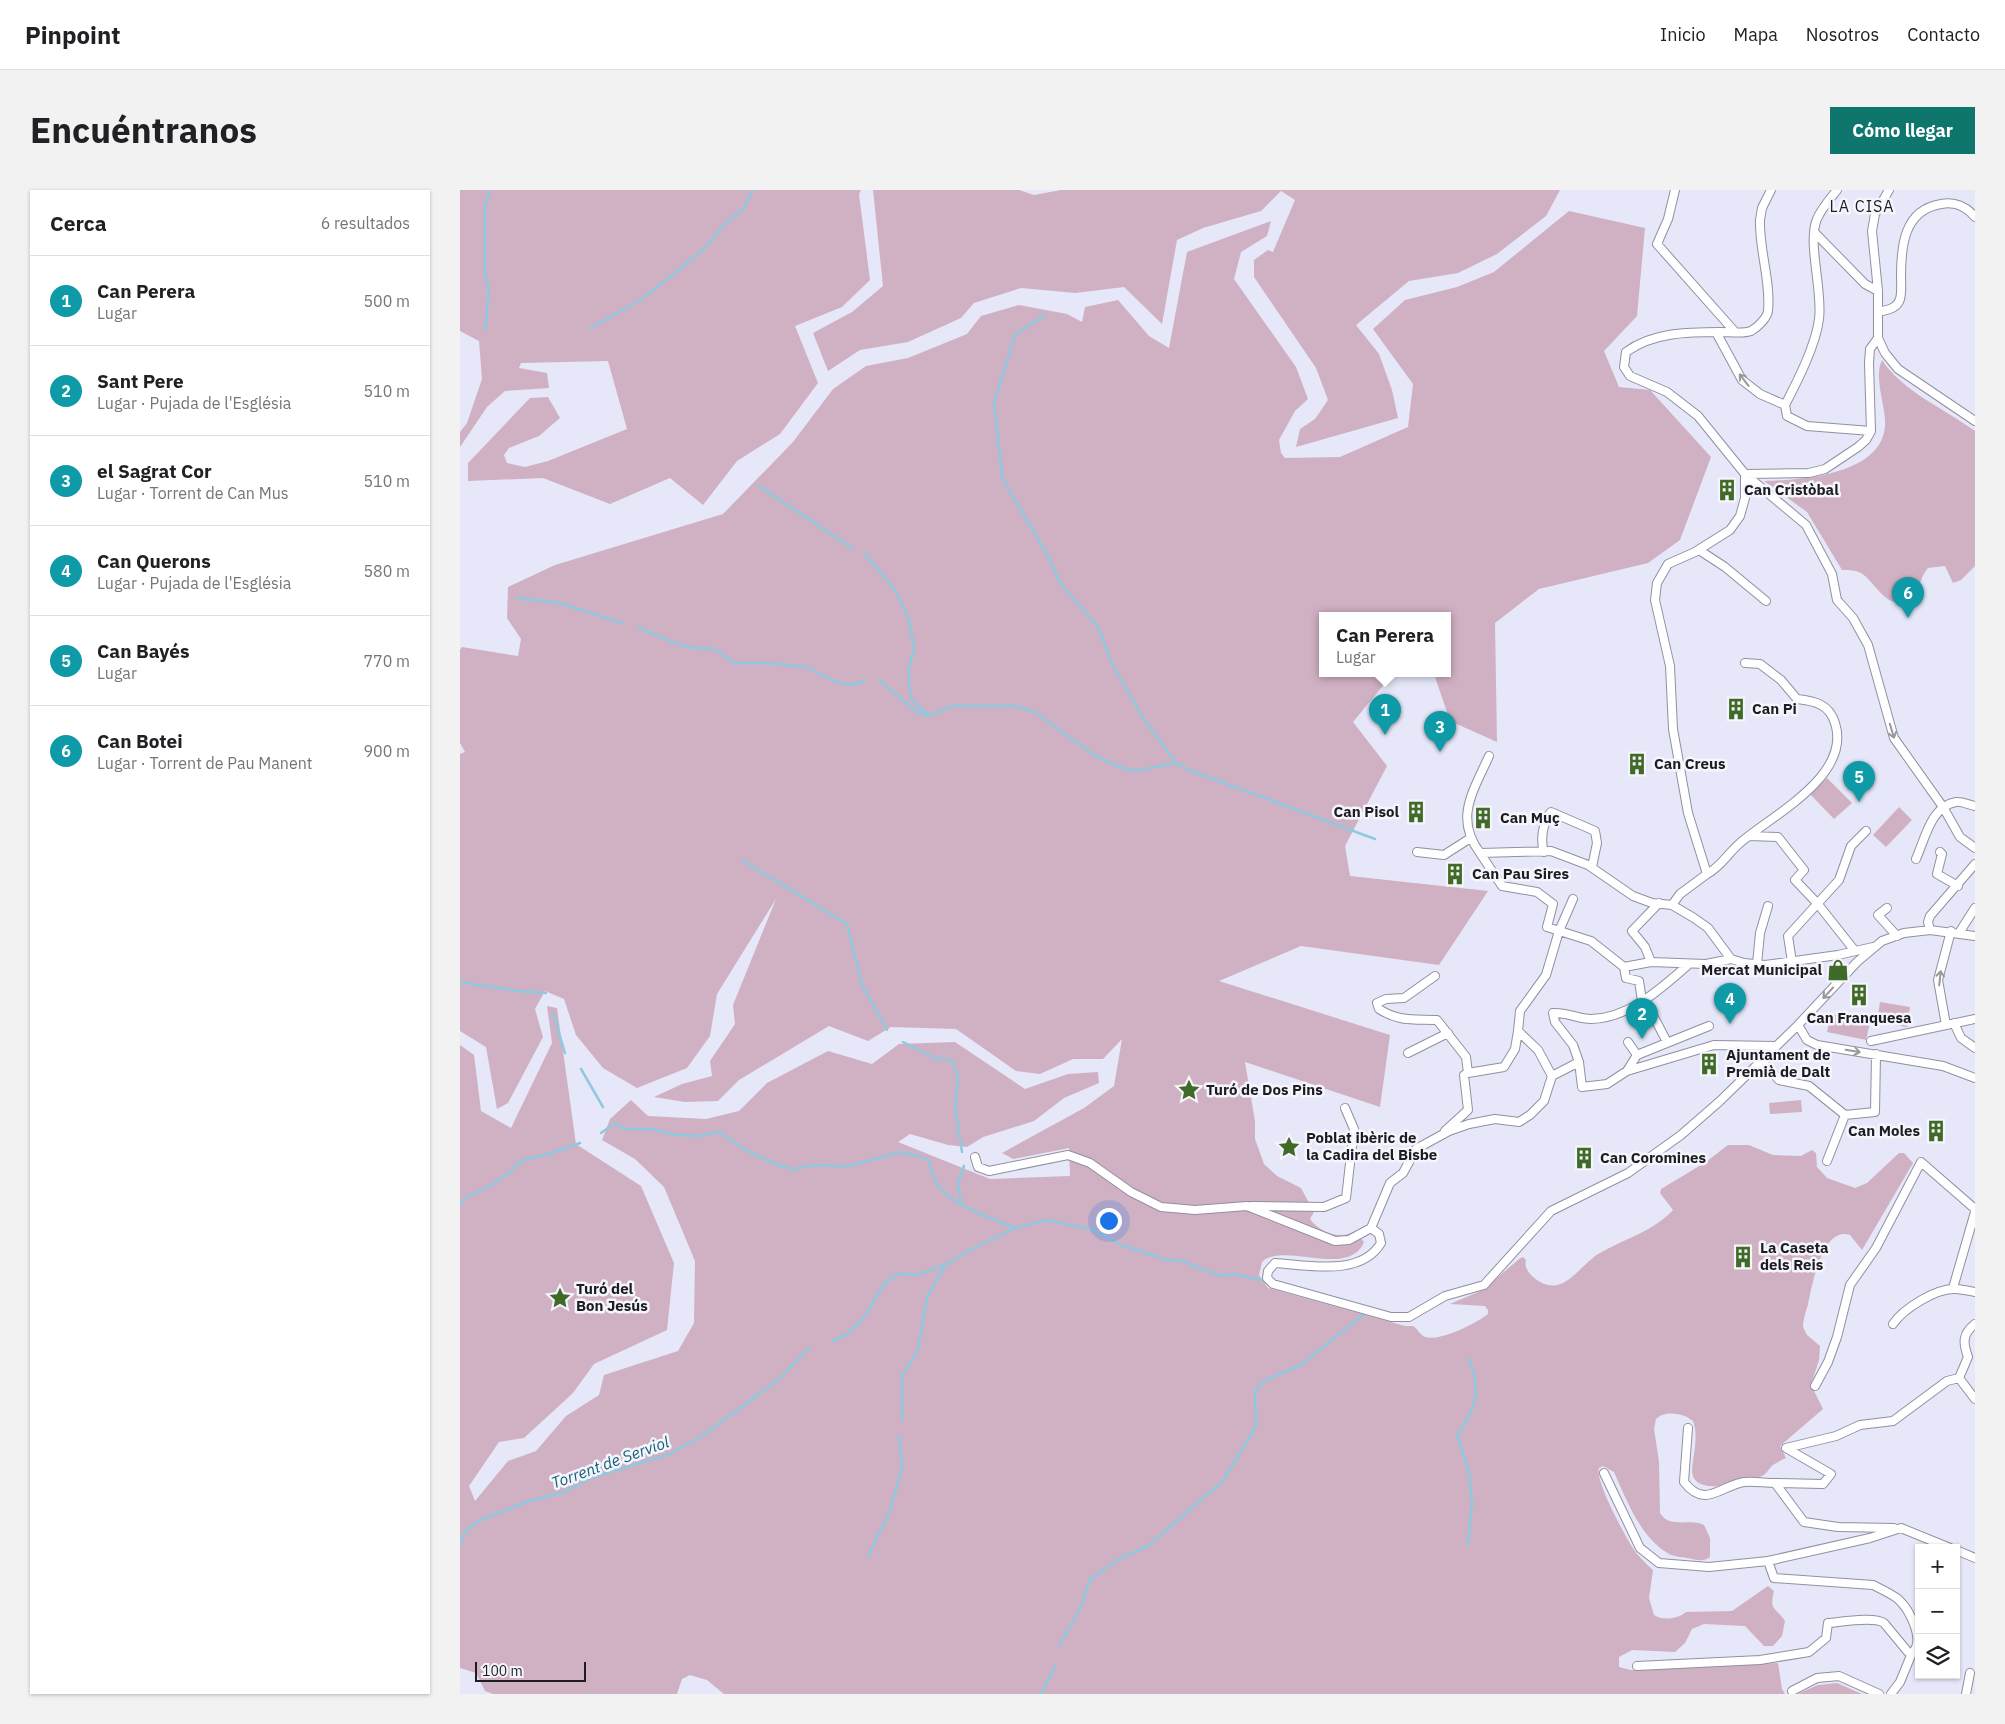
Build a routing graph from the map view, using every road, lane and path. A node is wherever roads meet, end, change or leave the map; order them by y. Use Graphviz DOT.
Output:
graph roads {
  1 [pos="1675,190"];
  2 [pos="1771,190"];
  3 [pos="1837,190"];
  4 [pos="1889,190"];
  5 [pos="1975,217"];
  6 [pos="1816,234"];
  7 [pos="1878,291"];
  8 [pos="1878,312"];
  9 [pos="1716,332"];
  10 [pos="1735,332"];
  11 [pos="1878,338"];
  12 [pos="1785,405"];
  13 [pos="1975,421"];
  14 [pos="1871,431"];
  15 [pos="1745,474"];
  16 [pos="1699,550"];
  17 [pos="1766,601"];
  18 [pos="1745,663"];
  19 [pos="1489,756"];
  20 [pos="1975,806"];
  21 [pos="1943,807"];
  22 [pos="1866,831"];
  23 [pos="1749,836"];
  24 [pos="1469,839"];
  25 [pos="1975,848"];
  26 [pos="1416,852"];
  27 [pos="1544,852"];
  28 [pos="1940,852"];
  29 [pos="1480,853"];
  30 [pos="1916,859"];
  31 [pos="1975,864"];
  32 [pos="1592,867"];
  33 [pos="1707,874"];
  34 [pos="1958,886"];
  35 [pos="1573,898"];
  36 [pos="1659,903"];
  37 [pos="1817,903"];
  38 [pos="1672,905"];
  39 [pos="1768,906"];
  40 [pos="1887,908"];
  41 [pos="1975,908"];
  42 [pos="1930,930"];
  43 [pos="1559,931"];
  44 [pos="1955,932"];
  45 [pos="1897,936"];
  46 [pos="1975,936"];
  47 [pos="1876,946"];
  48 [pos="1855,951"];
  49 [pos="1731,959"];
  50 [pos="1651,962"];
  51 [pos="1792,962"];
  52 [pos="1688,964"];
  53 [pos="1757,964"];
  54 [pos="1624,967"];
  55 [pos="1435,976"];
  56 [pos="1643,1001"];
  57 [pos="1975,1018"];
  58 [pos="1950,1024"];
  59 [pos="1798,1025"];
  60 [pos="1709,1026"];
  61 [pos="1518,1031"];
  62 [pos="1448,1033"];
  63 [pos="1871,1041"];
  64 [pos="1628,1042"];
  65 [pos="1667,1042"];
  66 [pos="1776,1046"];
  67 [pos="1975,1048"];
  68 [pos="1408,1053"];
  69 [pos="1876,1054"];
  70 [pos="1637,1055"];
  71 [pos="1762,1060"];
  72 [pos="1579,1062"];
  73 [pos="1628,1071"];
  74 [pos="1468,1072"];
  75 [pos="1552,1076"];
  76 [pos="1975,1078"];
  77 [pos="1345,1108"];
  78 [pos="1844,1115"];
  79 [pos="1438,1137"];
  80 [pos="975,1157"];
  81 [pos="1827,1161"];
  82 [pos="1247,1206"];
  83 [pos="1975,1211"];
  84 [pos="1371,1228"];
  85 [pos="1953,1288"];
  86 [pos="1975,1292"];
  87 [pos="1893,1324"];
  88 [pos="1975,1324"];
  89 [pos="1959,1378"];
  90 [pos="1815,1386"];
  91 [pos="1975,1400"];
  92 [pos="1688,1428"];
  93 [pos="1604,1472"];
  94 [pos="1775,1483"];
  95 [pos="1901,1528"];
  96 [pos="1940,1544"];
  97 [pos="1960,1552"];
  98 [pos="1975,1558"];
  99 [pos="1768,1561"];
  100 [pos="1912,1653"];
  101 [pos="1637,1666"];
  102 [pos="1970,1673"];
  103 [pos="1792,1691"];
  104 [pos="1879,1694"];
  105 [pos="1891,1694"];
  106 [pos="1966,1694"];
  1 -- 10 [label="street"];
  2 -- 10 [label="street"];
  3 -- 6 [label="street"];
  4 -- 7 [label="street"];
  5 -- 8 [label="street"];
  6 -- 7 [label="street"];
  6 -- 12 [label="street"];
  7 -- 8 [label="street"];
  8 -- 11 [label="street"];
  9 -- 10 [label="street"];
  12 -- 9 [label="street, one-way"];
  9 -- 15 [label="street"];
  11 -- 13 [label="street"];
  11 -- 14 [label="street"];
  12 -- 14 [label="street"];
  14 -- 15 [label="street"];
  15 -- 16 [label="street"];
  15 -- 21 [label="street, one-way"];
  16 -- 17 [label="street"];
  16 -- 33 [label="street"];
  18 -- 23 [label="street"];
  19 -- 24 [label="street"];
  20 -- 21 [label="street"];
  21 -- 25 [label="street"];
  21 -- 30 [label="street"];
  22 -- 37 [label="street"];
  23 -- 33 [label="street"];
  23 -- 37 [label="street"];
  24 -- 26 [label="street"];
  24 -- 29 [label="street"];
  27 -- 29 [label="street"];
  27 -- 32 [label="street"];
  27 -- 32 [label="street"];
  28 -- 34 [label="street"];
  29 -- 43 [label="street"];
  31 -- 34 [label="street"];
  32 -- 36 [label="street"];
  33 -- 38 [label="street"];
  34 -- 42 [label="street"];
  35 -- 43 [label="street"];
  36 -- 38 [label="street"];
  36 -- 50 [label="street"];
  37 -- 48 [label="street"];
  37 -- 51 [label="street"];
  38 -- 49 [label="street"];
  39 -- 53 [label="street"];
  40 -- 45 [label="street"];
  41 -- 44 [label="street"];
  42 -- 44 [label="street"];
  42 -- 45 [label="street"];
  43 -- 54 [label="street"];
  43 -- 61 [label="street"];
  44 -- 46 [label="street"];
  58 -- 44 [label="street, one-way"];
  45 -- 47 [label="street"];
  47 -- 48 [label="street"];
  47 -- 59 [label="street, one-way"];
  48 -- 51 [label="street"];
  49 -- 52 [label="street"];
  49 -- 53 [label="street"];
  50 -- 52 [label="street"];
  50 -- 54 [label="street"];
  51 -- 53 [label="street"];
  52 -- 56 [label="street"];
  54 -- 56 [label="street"];
  55 -- 62 [label="street"];
  56 -- 65 [label="street"];
  56 -- 72 [label="street"];
  57 -- 58 [label="street"];
  58 -- 63 [label="street"];
  58 -- 67 [label="street"];
  59 -- 66 [label="street"];
  59 -- 69 [label="street, one-way"];
  60 -- 65 [label="street"];
  61 -- 74 [label="street"];
  61 -- 75 [label="street"];
  62 -- 68 [label="street"];
  62 -- 74 [label="street"];
  64 -- 70 [label="street"];
  65 -- 70 [label="street"];
  66 -- 71 [label="street"];
  66 -- 73 [label="street"];
  69 -- 76 [label="street"];
  69 -- 78 [label="street"];
  70 -- 73 [label="street"];
  71 -- 78 [label="street"];
  71 -- 84 [label="street"];
  72 -- 73 [label="street"];
  72 -- 75 [label="street"];
  74 -- 79 [label="street"];
  75 -- 79 [label="street"];
  77 -- 82 [label="street"];
  78 -- 81 [label="street"];
  79 -- 84 [label="street"];
  80 -- 82 [label="street"];
  82 -- 84 [label="street"];
  83 -- 85 [label="street"];
  83 -- 90 [label="street"];
  85 -- 86 [label="street"];
  85 -- 87 [label="street"];
  88 -- 89 [label="street"];
  89 -- 91 [label="street"];
  89 -- 94 [label="street"];
  92 -- 94 [label="street"];
  93 -- 99 [label="street"];
  94 -- 95 [label="street"];
  95 -- 96 [label="street"];
  95 -- 99 [label="street"];
  97 -- 98 [label="street"];
  99 -- 100 [label="street"];
  100 -- 101 [label="street"];
  100 -- 105 [label="street"];
  102 -- 106 [label="street"];
  103 -- 104 [label="street"];
}
